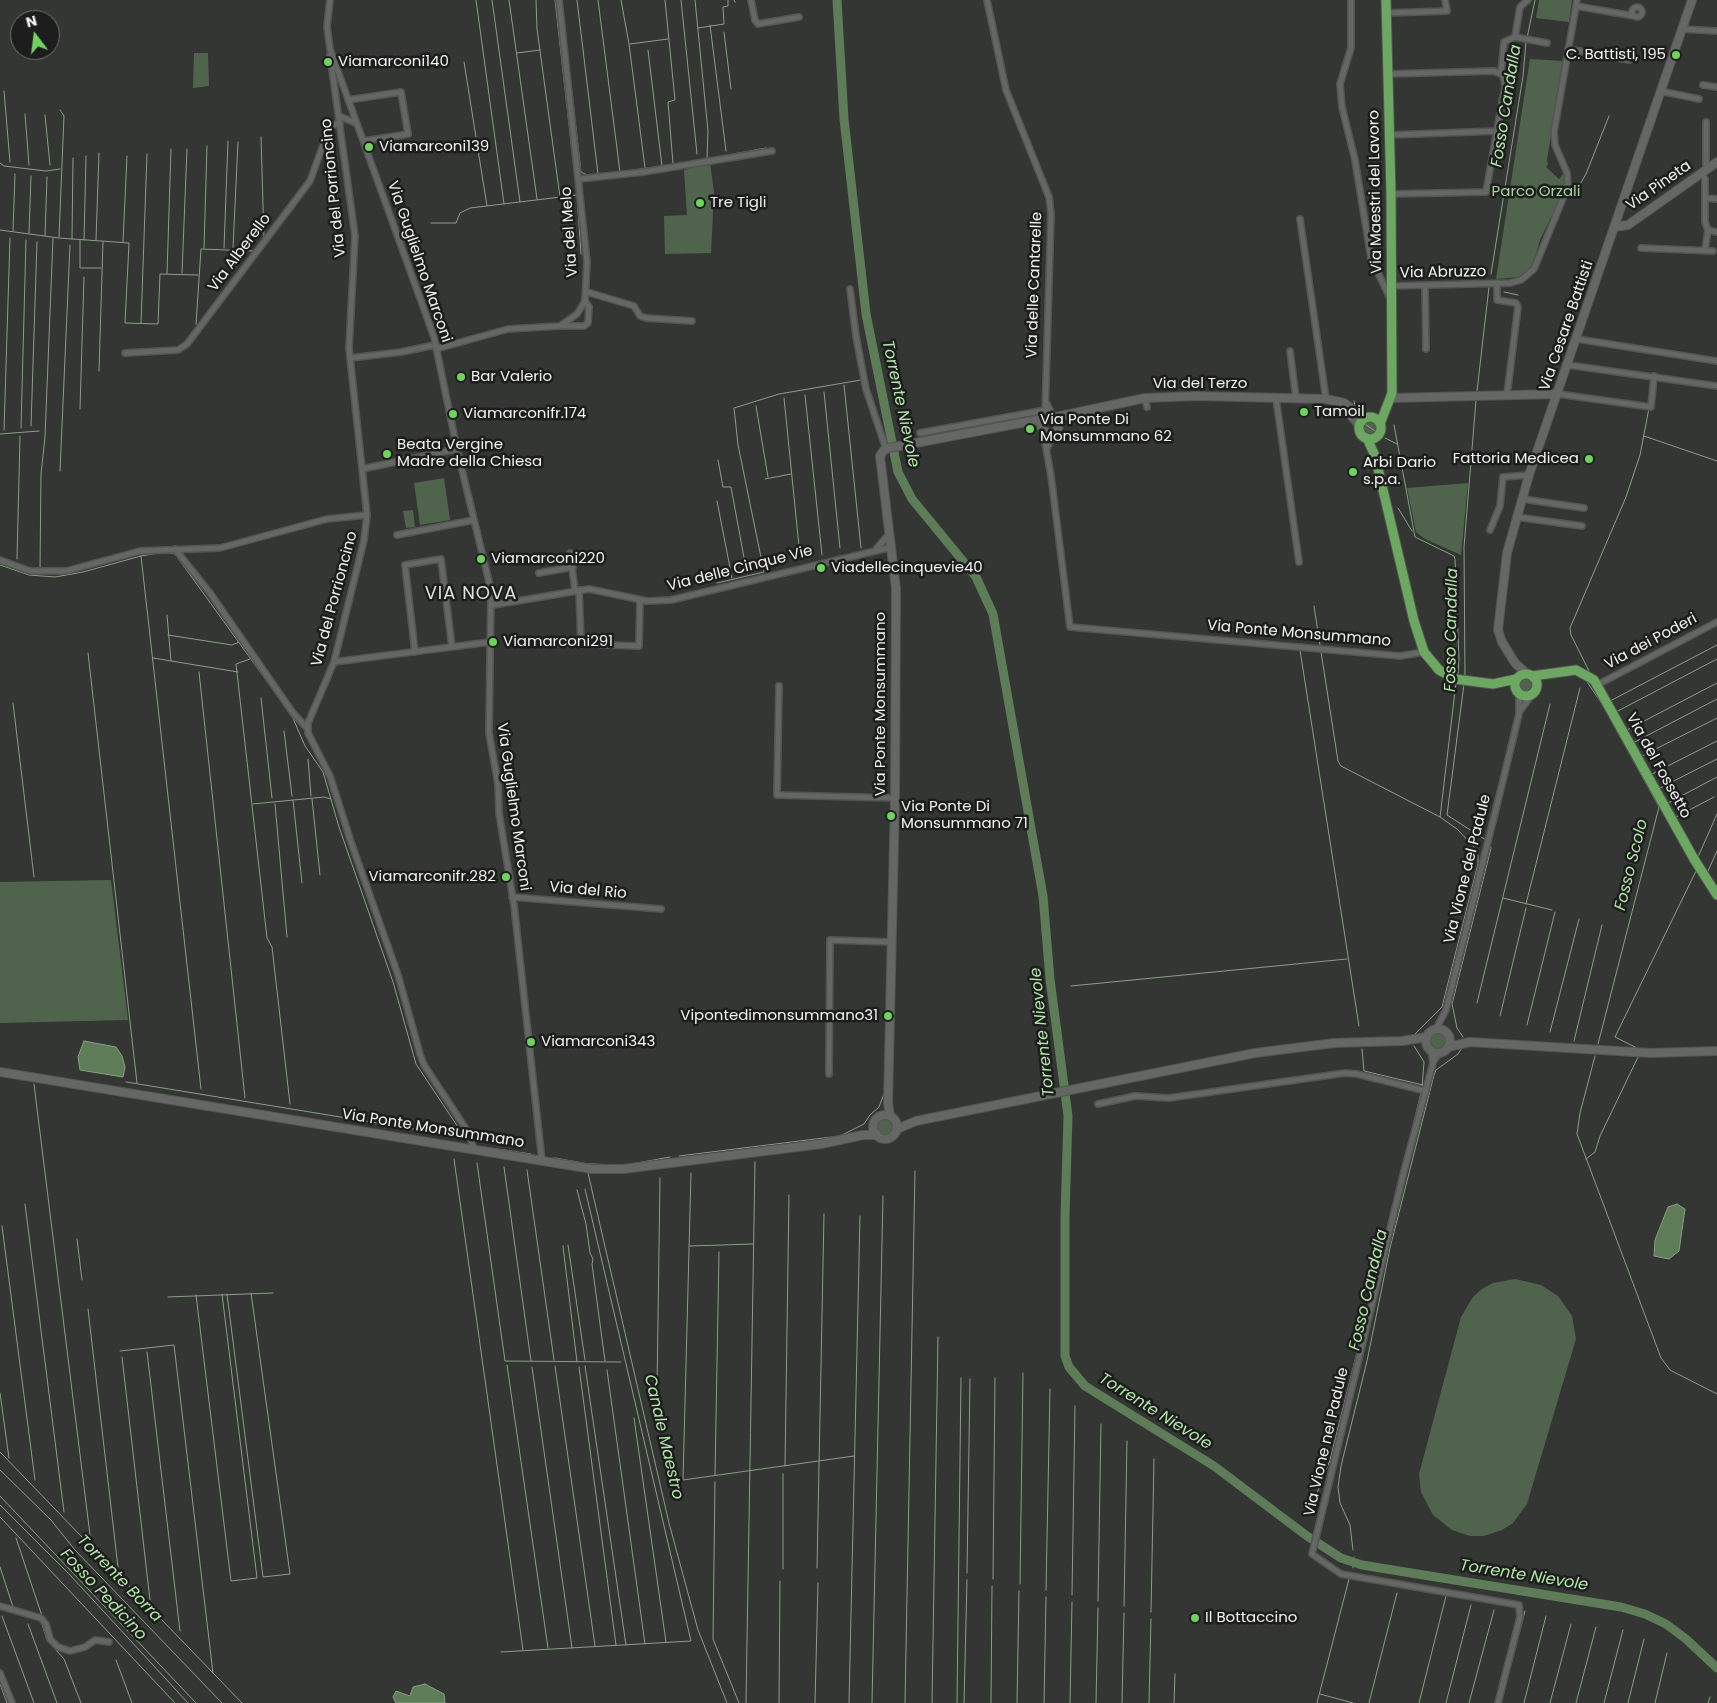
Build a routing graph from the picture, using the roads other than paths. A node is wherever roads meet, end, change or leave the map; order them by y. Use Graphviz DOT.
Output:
graph roads {
  1 [pos="330,0"];
  2 [pos="559,0"];
  3 [pos="751,0"];
  4 [pos="987,0"];
  5 [pos="1351,0"];
  6 [pos="1386,0"];
  7 [pos="1445,0"];
  8 [pos="1528,0"];
  9 [pos="1692,0"];
  10 [pos="1577,3"];
  11 [pos="1386,13"];
  12 [pos="1634,16"];
  13 [pos="798,17"];
  14 [pos="1681,29"];
  15 [pos="1717,31"];
  16 [pos="1516,38"];
  17 [pos="1547,43"];
  18 [pos="330,49"];
  19 [pos="1568,49"];
  20 [pos="1629,60"];
  21 [pos="1501,73"];
  22 [pos="1388,74"];
  23 [pos="1704,85"];
  24 [pos="1717,87"];
  25 [pos="1660,91"];
  26 [pos="336,95"];
  27 [pos="347,98"];
  28 [pos="1699,99"];
  29 [pos="353,113"];
  30 [pos="344,122"];
  31 [pos="1706,122"];
  32 [pos="356,123"];
  33 [pos="1498,131"];
  34 [pos="1388,135"];
  35 [pos="364,141"];
  36 [pos="772,151"];
  37 [pos="1717,162"];
  38 [pos="1704,172"];
  39 [pos="579,179"];
  40 [pos="1391,194"];
  41 [pos="1705,198"];
  42 [pos="1717,199"];
  43 [pos="1300,218"];
  44 [pos="1616,227"];
  45 [pos="1708,230"];
  46 [pos="1717,232"];
  47 [pos="1641,248"];
  48 [pos="1705,250"];
  49 [pos="1713,251"];
  50 [pos="1496,284"];
  51 [pos="1391,286"];
  52 [pos="1425,286"];
  53 [pos="850,289"];
  54 [pos="587,292"];
  55 [pos="1390,299"];
  56 [pos="585,301"];
  57 [pos="692,321"];
  58 [pos="560,326"];
  59 [pos="1576,340"];
  60 [pos="436,347"];
  61 [pos="1426,349"];
  62 [pos="1290,350"];
  63 [pos="126,352"];
  64 [pos="350,358"];
  65 [pos="1717,361"];
  66 [pos="1568,365"];
  67 [pos="1654,376"];
  68 [pos="1392,383"];
  69 [pos="1717,386"];
  70 [pos="1558,394"];
  71 [pos="1507,395"];
  72 [pos="1145,398"];
  73 [pos="1276,398"];
  74 [pos="1296,398"];
  75 [pos="1392,398"];
  76 [pos="1329,399"];
  77 [pos="1147,407"];
  78 [pos="1076,411"];
  79 [pos="1046,419"];
  80 [pos="1021,420"];
  81 [pos="1366,420"];
  82 [pos="1380,424"];
  83 [pos="1060,425"];
  84 [pos="920,433"];
  85 [pos="1054,433"];
  86 [pos="1371,438"];
  87 [pos="1047,448"];
  88 [pos="457,449"];
  89 [pos="887,449"];
  90 [pos="362,469"];
  91 [pos="1529,476"];
  92 [pos="1522,499"];
  93 [pos="1584,508"];
  94 [pos="367,515"];
  95 [pos="1516,516"];
  96 [pos="474,520"];
  97 [pos="1582,526"];
  98 [pos="1490,530"];
  99 [pos="890,533"];
  100 [pos="397,535"];
  101 [pos="892,547"];
  102 [pos="175,549"];
  103 [pos="875,550"];
  104 [pos="570,553"];
  105 [pos="0,560"];
  106 [pos="893,561"];
  107 [pos="1299,562"];
  108 [pos="573,567"];
  109 [pos="539,573"];
  110 [pos="577,590"];
  111 [pos="640,600"];
  112 [pos="493,606"];
  113 [pos="1717,622"];
  114 [pos="490,642"];
  115 [pos="542,643"];
  116 [pos="581,644"];
  117 [pos="452,647"];
  118 [pos="415,652"];
  119 [pos="1424,652"];
  120 [pos="334,662"];
  121 [pos="1560,672"];
  122 [pos="1523,676"];
  123 [pos="1493,684"];
  124 [pos="1597,685"];
  125 [pos="779,686"];
  126 [pos="1537,687"];
  127 [pos="1517,692"];
  128 [pos="1531,696"];
  129 [pos="1519,714"];
  130 [pos="307,728"];
  131 [pos="895,798"];
  132 [pos="1717,895"];
  133 [pos="512,896"];
  134 [pos="662,909"];
  135 [pos="891,942"];
  136 [pos="1436,1029"];
  137 [pos="1448,1036"];
  138 [pos="1470,1042"];
  139 [pos="1428,1044"];
  140 [pos="1448,1047"];
  141 [pos="1717,1051"];
  142 [pos="1440,1052"];
  143 [pos="1433,1063"];
  144 [pos="0,1072"];
  145 [pos="828,1074"];
  146 [pos="1426,1091"];
  147 [pos="1098,1104"];
  148 [pos="889,1117"];
  149 [pos="916,1121"];
  150 [pos="874,1127"];
  151 [pos="897,1129"];
  152 [pos="863,1135"];
  153 [pos="877,1135"];
  154 [pos="474,1149"];
  155 [pos="542,1161"];
  156 [pos="0,1606"];
  157 [pos="109,1642"];
  158 [pos="0,1673"];
  159 [pos="12,1703"];
  160 [pos="1498,1703"];
  1 -- 18 [label="street, Via Guglielmo Marconi"];
  2 -- 39 [label="street, Via del Melo"];
  3 -- 13 [label="street"];
  4 -- 79 [label="street, Via delle Cantarelle"];
  5 -- 55 [label="street"];
  6 -- 11 [label="main road, Via Maestri del Lavoro"];
  7 -- 11 [label="street"];
  8 -- 16 [label="street"];
  9 -- 14 [label="street, Via Cesare Battisti"];
  10 -- 12 [label="street"];
  10 -- 19 [label="street, Via Abruzzo"];
  11 -- 22 [label="main road, Via Maestri del Lavoro"];
  14 -- 15 [label="street"];
  14 -- 25 [label="street, Via Cesare Battisti"];
  16 -- 17 [label="street"];
  16 -- 21 [label="street"];
  18 -- 26 [label="street, Via del Porrioncino"];
  18 -- 27 [label="street, Via Guglielmo Marconi"];
  19 -- 20 [label="street"];
  19 -- 50 [label="street, Via Abruzzo"];
  21 -- 22 [label="street"];
  21 -- 33 [label="street"];
  22 -- 34 [label="main road, Via Maestri del Lavoro"];
  23 -- 24 [label="street"];
  25 -- 28 [label="street"];
  25 -- 44 [label="street, Via Cesare Battisti"];
  26 -- 27 [label="street"];
  26 -- 30 [label="street, Via del Porrioncino"];
  27 -- 29 [label="street, Via Guglielmo Marconi"];
  27 -- 35 [label="street"];
  29 -- 30 [label="street"];
  29 -- 32 [label="street, Via Guglielmo Marconi"];
  30 -- 32 [label="street"];
  30 -- 63 [label="street, Via Alberello"];
  30 -- 64 [label="street, Via del Porrioncino"];
  31 -- 38 [label="street"];
  32 -- 35 [label="street, Via Guglielmo Marconi"];
  33 -- 34 [label="street"];
  33 -- 40 [label="street"];
  34 -- 40 [label="main road, Via Maestri del Lavoro"];
  35 -- 60 [label="street, Via Guglielmo Marconi"];
  36 -- 39 [label="street"];
  37 -- 38 [label="street, Via Pineta"];
  38 -- 41 [label="street"];
  38 -- 44 [label="street, Via Pineta"];
  39 -- 54 [label="street, Via del Melo"];
  40 -- 51 [label="main road, Via Maestri del Lavoro"];
  41 -- 42 [label="street"];
  41 -- 45 [label="street"];
  43 -- 76 [label="street"];
  44 -- 59 [label="street, Via Cesare Battisti"];
  45 -- 46 [label="street"];
  45 -- 48 [label="street"];
  47 -- 48 [label="street"];
  48 -- 49 [label="street"];
  50 -- 52 [label="street, Via Abruzzo"];
  50 -- 71 [label="street"];
  51 -- 52 [label="street, Via Abruzzo"];
  51 -- 55 [label="main road, Via Maestri del Lavoro"];
  52 -- 61 [label="street"];
  53 -- 89 [label="street"];
  54 -- 56 [label="street, Via del Melo"];
  54 -- 57 [label="street"];
  55 -- 68 [label="main road, Via Maestri del Lavoro"];
  56 -- 58 [label="street, Via del Melo"];
  56 -- 58 [label="street"];
  58 -- 60 [label="street"];
  59 -- 65 [label="street"];
  59 -- 66 [label="street, Via Cesare Battisti"];
  60 -- 64 [label="street"];
  60 -- 88 [label="street, Via Guglielmo Marconi"];
  62 -- 74 [label="street"];
  64 -- 90 [label="street, Via del Porrioncino"];
  66 -- 67 [label="street"];
  66 -- 70 [label="street, Via Cesare Battisti"];
  67 -- 69 [label="street"];
  67 -- 70 [label="street"];
  68 -- 75 [label="main road, Via Maestri del Lavoro"];
  68 -- 81 [label="main road"];
  70 -- 71 [label="street"];
  70 -- 91 [label="street, Via Cesare Battisti"];
  71 -- 75 [label="street"];
  72 -- 73 [label="street, Via del Terzo"];
  72 -- 77 [label="street"];
  72 -- 78 [label="street, Via del Terzo"];
  73 -- 74 [label="street, Via del Terzo"];
  73 -- 107 [label="street"];
  74 -- 76 [label="street, Via del Terzo"];
  75 -- 82 [label="main road"];
  76 -- 81 [label="street"];
  78 -- 79 [label="street, Via del Terzo"];
  78 -- 83 [label="street"];
  79 -- 80 [label="street"];
  79 -- 80 [label="street"];
  79 -- 83 [label="street"];
  79 -- 85 [label="street"];
  79 -- 87 [label="street, Via Ponte Monsummano"];
  80 -- 84 [label="street"];
  80 -- 89 [label="street"];
  81 -- 82 [label="main road"];
  81 -- 86 [label="main road"];
  82 -- 86 [label="main road"];
  83 -- 85 [label="street"];
  85 -- 87 [label="street"];
  86 -- 119 [label="main road"];
  87 -- 119 [label="street, Via Ponte Monsummano"];
  88 -- 90 [label="street"];
  88 -- 96 [label="street, Via Guglielmo Marconi"];
  89 -- 99 [label="street, Via Ponte Monsummano"];
  90 -- 94 [label="street, Via del Porrioncino"];
  91 -- 92 [label="street, Via Cesare Battisti"];
  91 -- 98 [label="street"];
  92 -- 93 [label="street"];
  92 -- 95 [label="street, Via Cesare Battisti"];
  94 -- 102 [label="street"];
  94 -- 120 [label="street, Via del Porrioncino"];
  95 -- 97 [label="street"];
  95 -- 122 [label="street, Via Cesare Battisti"];
  96 -- 100 [label="street"];
  96 -- 112 [label="street, Via Guglielmo Marconi"];
  99 -- 101 [label="street, Via Ponte Monsummano"];
  99 -- 103 [label="street"];
  101 -- 103 [label="street, Via delle Cinque Vie"];
  101 -- 106 [label="street, Via Ponte Monsummano"];
  102 -- 105 [label="street"];
  102 -- 130 [label="street"];
  103 -- 106 [label="street"];
  103 -- 111 [label="street, Via delle Cinque Vie"];
  104 -- 108 [label="street"];
  106 -- 131 [label="street, Via Ponte Monsummano"];
  108 -- 109 [label="street"];
  108 -- 110 [label="street"];
  110 -- 111 [label="street, Via delle Cinque Vie"];
  110 -- 112 [label="street, Via delle Cinque Vie"];
  110 -- 116 [label="street"];
  111 -- 116 [label="street"];
  112 -- 114 [label="street, Via Guglielmo Marconi"];
  113 -- 124 [label="street, Via dei Poderi"];
  114 -- 117 [label="street"];
  114 -- 133 [label="street, Via Guglielmo Marconi"];
  115 -- 116 [label="street"];
  117 -- 118 [label="street"];
  117 -- 118 [label="street"];
  118 -- 120 [label="street"];
  119 -- 123 [label="main road"];
  120 -- 130 [label="street, Via del Porrioncino"];
  121 -- 122 [label="main road, Via del Fossetto"];
  121 -- 124 [label="main road, Via del Fossetto"];
  121 -- 126 [label="main road"];
  122 -- 123 [label="main road, Via del Fossetto"];
  122 -- 126 [label="main road"];
  122 -- 127 [label="main road"];
  123 -- 127 [label="main road"];
  124 -- 132 [label="main road, Via del Fossetto"];
  125 -- 131 [label="street"];
  126 -- 128 [label="main road"];
  127 -- 128 [label="main road"];
  127 -- 129 [label="street"];
  128 -- 129 [label="street"];
  129 -- 136 [label="street, Via Vione del Padule"];
  130 -- 154 [label="street"];
  131 -- 135 [label="street, Via Ponte Monsummano"];
  133 -- 134 [label="street, Via del Rio"];
  133 -- 155 [label="street, Via Guglielmo Marconi"];
  135 -- 145 [label="street"];
  135 -- 148 [label="street, Via Ponte Monsummano"];
  136 -- 137 [label="street"];
  136 -- 139 [label="street"];
  137 -- 138 [label="street"];
  137 -- 140 [label="street"];
  138 -- 140 [label="street"];
  138 -- 141 [label="street"];
  139 -- 142 [label="street"];
  139 -- 143 [label="street, Via Vione nel Padule"];
  139 -- 149 [label="street"];
  140 -- 142 [label="street"];
  142 -- 143 [label="street"];
  143 -- 146 [label="street, Via Vione nel Padule"];
  144 -- 154 [label="street, Via Ponte Monsummano"];
  146 -- 147 [label="street"];
  146 -- 160 [label="street, Via Vione nel Padule"];
  148 -- 149 [label="street"];
  148 -- 150 [label="street"];
  148 -- 151 [label="street"];
  149 -- 151 [label="street"];
  150 -- 152 [label="street"];
  150 -- 153 [label="street"];
  151 -- 153 [label="street"];
  152 -- 153 [label="street"];
  152 -- 155 [label="street, Via Ponte Monsummano"];
  154 -- 155 [label="street, Via Ponte Monsummano"];
  156 -- 157 [label="street"];
  158 -- 159 [label="street"];
}
